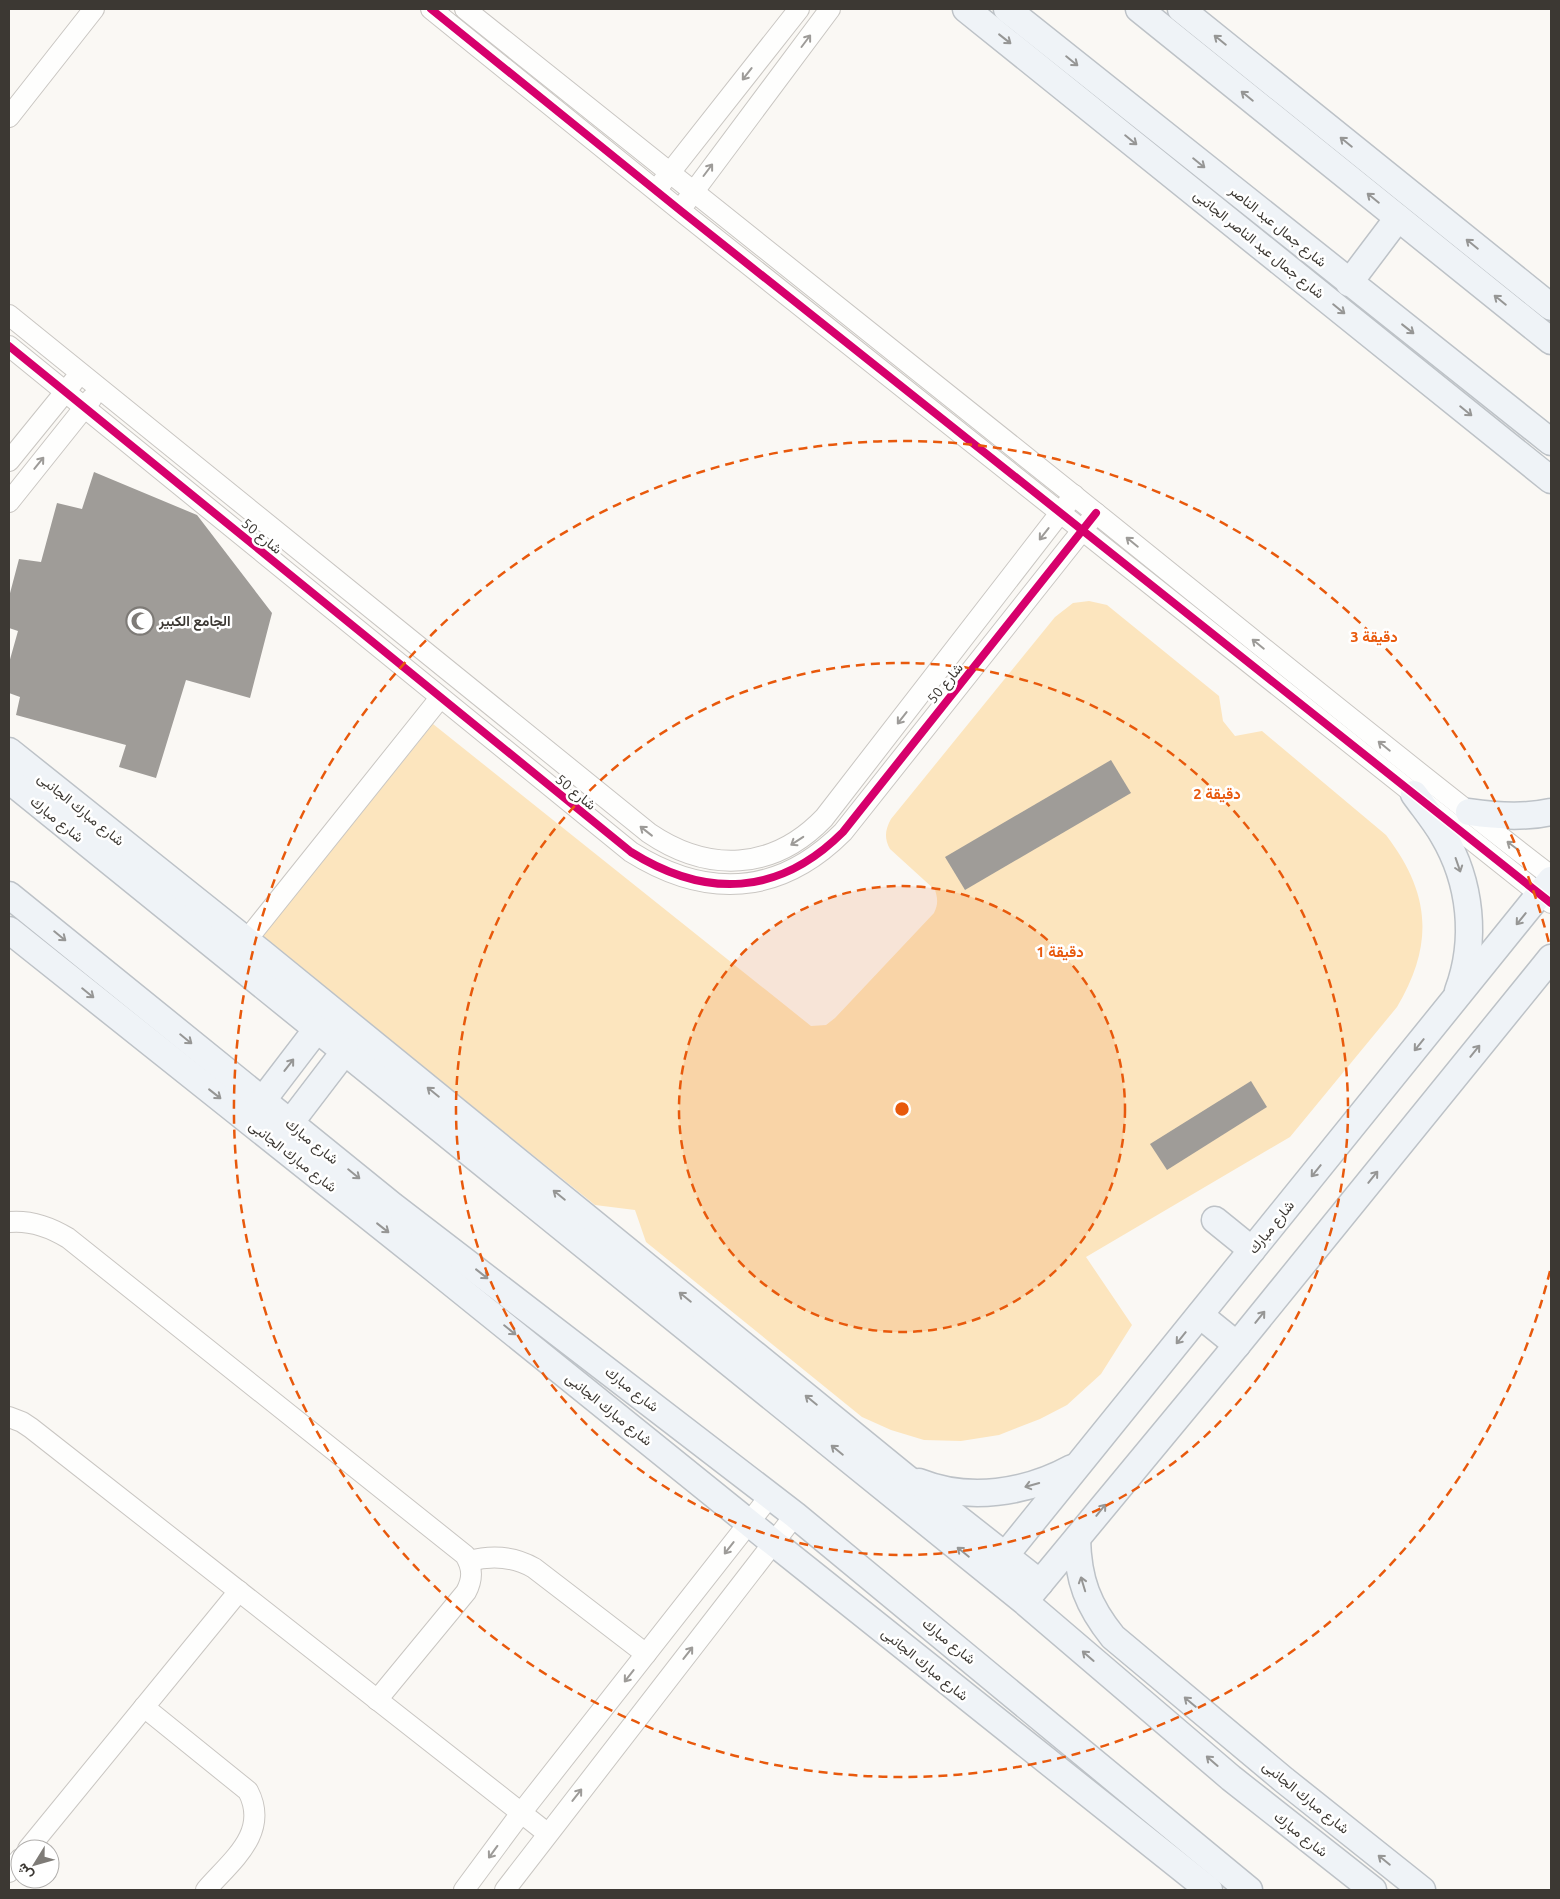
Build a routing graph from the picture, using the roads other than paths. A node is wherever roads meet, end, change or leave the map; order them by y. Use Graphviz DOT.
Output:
graph roads {
  1 [pos="94,9"];
  2 [pos="431,9"];
  3 [pos="465,9"];
  4 [pos="799,9"];
  5 [pos="830,9"];
  6 [pos="966,9"];
  7 [pos="1007,9"];
  8 [pos="1139,9"];
  9 [pos="1182,9"];
  10 [pos="1042,52"];
  11 [pos="9,117"];
  12 [pos="669,173"];
  13 [pos="656,190"];
  14 [pos="692,192"];
  15 [pos="681,210"];
  16 [pos="1398,218"];
  17 [pos="1349,283"];
  18 [pos="1550,302"];
  19 [pos="9,315"];
  20 [pos="1545,334"];
  21 [pos="9,346"];
  22 [pos="80,373"];
  23 [pos="99,388"];
  24 [pos="66,392"];
  25 [pos="84,407"];
  26 [pos="1544,437"];
  27 [pos="1520,455"];
  28 [pos="9,462"];
  29 [pos="1551,480"];
  30 [pos="1074,495"];
  31 [pos="9,502"];
  32 [pos="1061,513"];
  33 [pos="1096,513"];
  34 [pos="1082,530"];
  35 [pos="481,697"];
  36 [pos="440,698"];
  37 [pos="466,719"];
  38 [pos="9,751"];
  39 [pos="9,780"];
  40 [pos="850,785"];
  41 [pos="1420,787"];
  42 [pos="868,800"];
  43 [pos="1469,812"];
  44 [pos="1551,812"];
  45 [pos="1548,888"];
  46 [pos="9,895"];
  47 [pos="38,918"];
  48 [pos="14,935"];
  49 [pos="239,950"];
  50 [pos="1551,958"];
  51 [pos="1454,1002"];
  52 [pos="317,1029"];
  53 [pos="345,1052"];
  54 [pos="262,1101"];
  55 [pos="290,1123"];
  56 [pos="1215,1220"];
  57 [pos="9,1222"];
  58 [pos="1252,1250"];
  59 [pos="609,1251"];
  60 [pos="1200,1315"];
  61 [pos="1237,1345"];
  62 [pos="9,1417"];
  63 [pos="1077,1466"];
  64 [pos="904,1476"];
  65 [pos="770,1496"];
  66 [pos="795,1515"];
  67 [pos="750,1522"];
  68 [pos="1078,1539"];
  69 [pos="774,1543"];
  70 [pos="469,1561"];
  71 [pos="998,1565"];
  72 [pos="238,1591"];
  73 [pos="1033,1592"];
  74 [pos="647,1653"];
  75 [pos="673,1671"];
  76 [pos="377,1700"];
  77 [pos="144,1707"];
  78 [pos="1231,1778"];
  79 [pos="1284,1780"];
  80 [pos="521,1813"];
  81 [pos="547,1833"];
  82 [pos="36,1839"];
  83 [pos="206,1890"];
  84 [pos="464,1890"];
  85 [pos="505,1890"];
  86 [pos="1209,1890"];
  87 [pos="1249,1890"];
  88 [pos="1372,1890"];
  89 [pos="1422,1890"];
  1 -- 11 [label="street"];
  2 -- 13 [label="street"];
  3 -- 12 [label="street"];
  4 -- 12 [label="street, one-way"];
  14 -- 5 [label="street, one-way"];
  6 -- 10 [label="main road, شارع جمال عبد الناصر الجانبى, one-way"];
  7 -- 10 [label="main road, شارع جمال عبد الناصر"];
  16 -- 8 [label="main road, one-way"];
  18 -- 9 [label="main road, one-way"];
  10 -- 17 [label="main road, شارع جمال عبد الناصر, one-way"];
  10 -- 27 [label="main road, شارع جمال عبد الناصر الجانبى, one-way"];
  12 -- 13 [label="street"];
  12 -- 14 [label="street"];
  13 -- 15 [label="street"];
  14 -- 15 [label="street"];
  14 -- 30 [label="street"];
  15 -- 32 [label="street"];
  16 -- 17 [label="main road"];
  20 -- 16 [label="main road, one-way"];
  17 -- 26 [label="main road, شارع جمال عبد الناصر, one-way"];
  18 -- 20 [label="street"];
  19 -- 22 [label="street, شارع 50"];
  21 -- 24 [label="street, شارع 50"];
  22 -- 23 [label="street, شارع 50"];
  22 -- 24 [label="street"];
  23 -- 25 [label="street"];
  23 -- 35 [label="street, شارع 50"];
  24 -- 25 [label="street, شارع 50"];
  24 -- 28 [label="street"];
  31 -- 25 [label="street, one-way"];
  25 -- 36 [label="street, شارع 50"];
  26 -- 27 [label="main road"];
  27 -- 29 [label="main road, شارع جمال عبد الناصر الجانبى"];
  30 -- 32 [label="street, شارع 50"];
  30 -- 33 [label="street"];
  32 -- 34 [label="street"];
  32 -- 40 [label="street, شارع 50, one-way"];
  33 -- 34 [label="street, شارع 50"];
  41 -- 33 [label="street, one-way"];
  34 -- 41 [label="street"];
  34 -- 42 [label="street, شارع 50"];
  35 -- 37 [label="street"];
  40 -- 35 [label="street, شارع 50, one-way"];
  36 -- 37 [label="street, شارع 50"];
  36 -- 49 [label="street"];
  37 -- 42 [label="street, شارع 50"];
  38 -- 49 [label="main road, شارع مبارك الجانبى"];
  39 -- 49 [label="main road, شارع مبارك"];
  40 -- 42 [label="street"];
  41 -- 43 [label="street"];
  41 -- 45 [label="street"];
  41 -- 51 [label="main road, one-way"];
  43 -- 44 [label="main road"];
  45 -- 43 [label="street, one-way"];
  45 -- 51 [label="main road, شارع مبارك, one-way"];
  46 -- 47 [label="main road, شارع مبارك"];
  47 -- 48 [label="main road"];
  47 -- 54 [label="main road, شارع مبارك, one-way"];
  48 -- 67 [label="main road, شارع مبارك الجانبى, one-way"];
  49 -- 52 [label="main road, شارع مبارك"];
  59 -- 49 [label="main road, شارع مبارك الجانبى, one-way"];
  61 -- 50 [label="main road, one-way"];
  51 -- 58 [label="main road, شارع مبارك, one-way"];
  52 -- 53 [label="main road, شارع مبارك"];
  54 -- 52 [label="main road, one-way"];
  53 -- 55 [label="main road"];
  53 -- 59 [label="main road, شارع مبارك"];
  54 -- 55 [label="main road, شارع مبارك"];
  55 -- 65 [label="main road, شارع مبارك, one-way"];
  56 -- 58 [label="main road"];
  57 -- 70 [label="street"];
  58 -- 60 [label="main road, شارع مبارك"];
  64 -- 59 [label="main road, شارع مبارك الجانبى, one-way"];
  71 -- 59 [label="main road, شارع مبارك, one-way"];
  60 -- 61 [label="main road"];
  60 -- 63 [label="main road, شارع مبارك, one-way"];
  68 -- 61 [label="main road, one-way"];
  62 -- 72 [label="street"];
  63 -- 64 [label="main road, one-way"];
  63 -- 71 [label="main road, شارع مبارك"];
  64 -- 71 [label="main road, شارع مبارك الجانبى"];
  65 -- 66 [label="main road, شارع مبارك"];
  65 -- 67 [label="street"];
  66 -- 69 [label="street"];
  66 -- 87 [label="main road, شارع مبارك"];
  67 -- 69 [label="main road, شارع مبارك الجانبى"];
  67 -- 74 [label="street, one-way"];
  68 -- 73 [label="main road"];
  79 -- 68 [label="main road, شارع مبارك الجانبى, one-way"];
  75 -- 69 [label="street, one-way"];
  69 -- 86 [label="main road, شارع مبارك الجانبى"];
  70 -- 74 [label="street"];
  70 -- 76 [label="street"];
  71 -- 73 [label="main road, شارع مبارك الجانبى"];
  72 -- 76 [label="street"];
  72 -- 77 [label="street"];
  78 -- 73 [label="main road, شارع مبارك, one-way"];
  74 -- 75 [label="street"];
  74 -- 80 [label="street, one-way"];
  81 -- 75 [label="street, one-way"];
  76 -- 80 [label="street"];
  77 -- 82 [label="street"];
  77 -- 83 [label="street"];
  78 -- 79 [label="main road"];
  78 -- 88 [label="main road, شارع مبارك"];
  89 -- 79 [label="main road, شارع مبارك الجانبى, one-way"];
  80 -- 81 [label="street"];
  80 -- 84 [label="street, one-way"];
  81 -- 85 [label="street"];
}
